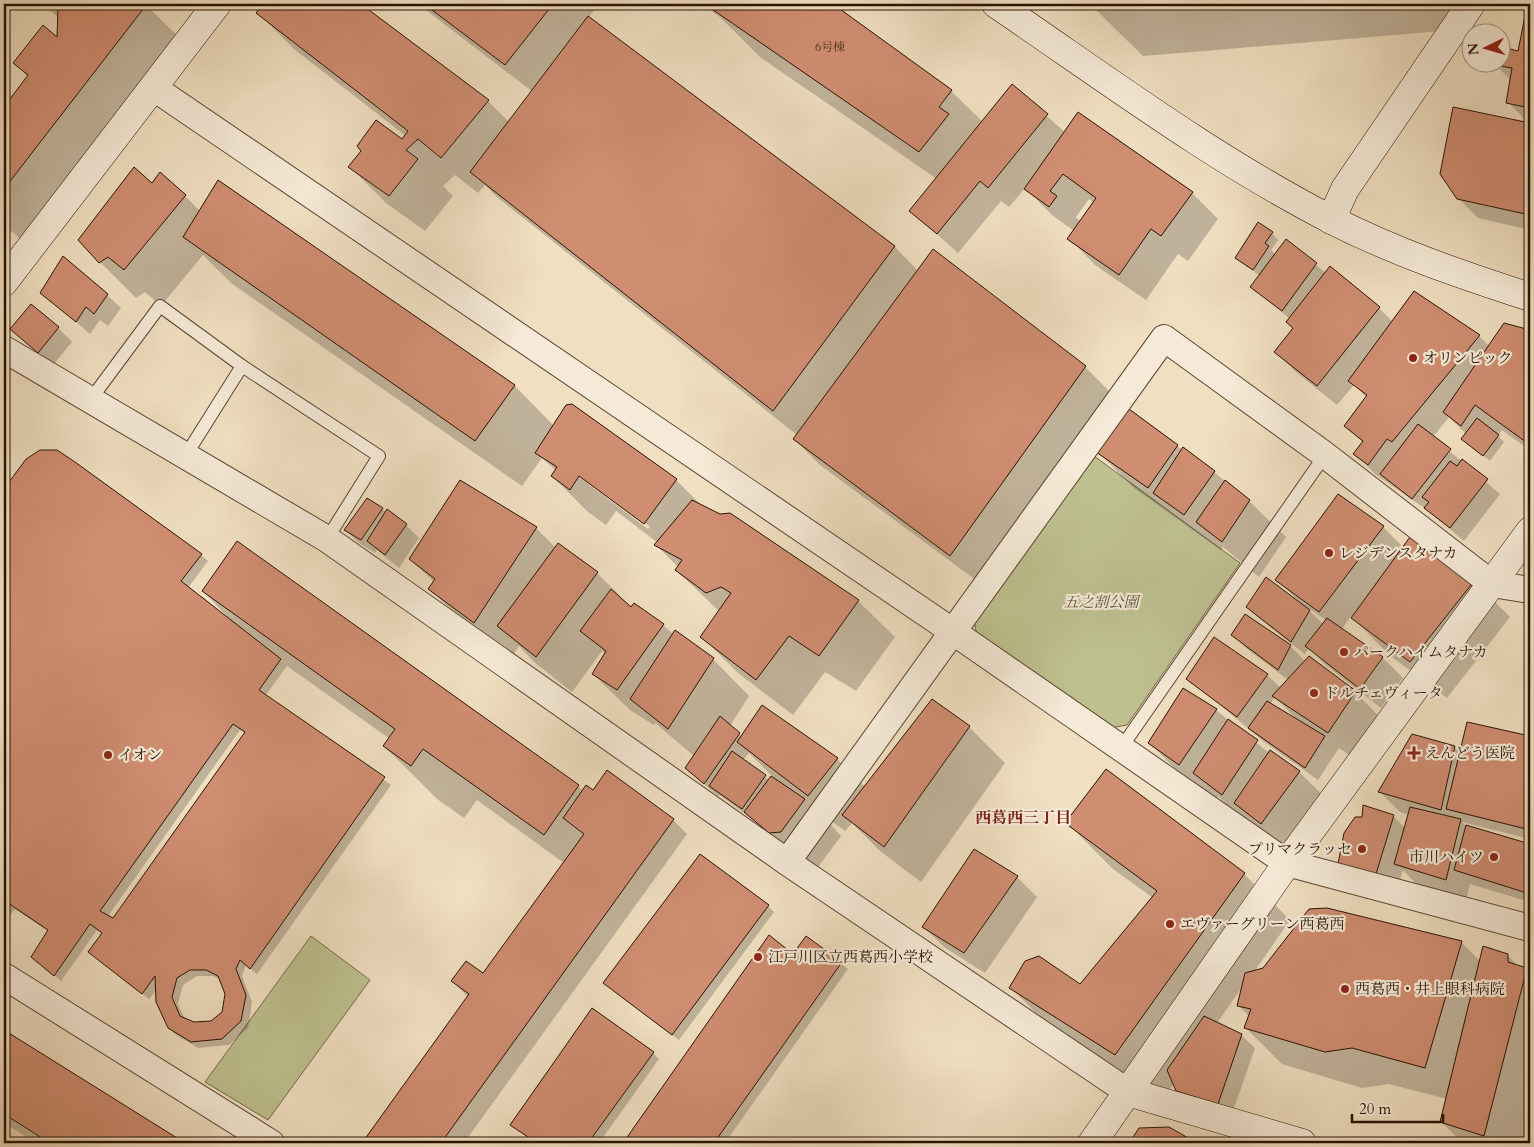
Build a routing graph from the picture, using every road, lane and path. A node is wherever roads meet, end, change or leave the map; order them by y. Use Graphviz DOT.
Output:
graph roads {
  1 [pos="217,4"];
  2 [pos="996,4"];
  3 [pos="1471,4"];
  4 [pos="154,88"];
  5 [pos="1331,220"];
  6 [pos="4,282"];
  7 [pos="1530,297"];
  8 [pos="4,349"];
  9 [pos="242,366"];
  10 [pos="91,400"];
  11 [pos="186,455"];
  12 [pos="1325,455"];
  13 [pos="1530,531"];
  14 [pos="327,539"];
  15 [pos="1492,584"];
  16 [pos="1530,590"];
  17 [pos="952,631"];
  18 [pos="1121,748"];
  19 [pos="787,862"];
  20 [pos="1287,863"];
  21 [pos="1530,928"];
  22 [pos="4,976"];
  23 [pos="1128,1092"];
  24 [pos="271,1143"];
  25 [pos="1092,1143"];
  26 [pos="1302,1143"];
  1 -- 4 [label="street"];
  2 -- 5 [label="street"];
  3 -- 5 [label="street"];
  4 -- 6 [label="street"];
  4 -- 17 [label="street"];
  5 -- 7 [label="street"];
  8 -- 10 [label="street"];
  9 -- 10 [label="lane"];
  9 -- 11 [label="lane"];
  9 -- 14 [label="lane"];
  10 -- 11 [label="street"];
  11 -- 14 [label="street"];
  12 -- 15 [label="street"];
  12 -- 17 [label="street"];
  12 -- 18 [label="lane"];
  13 -- 15 [label="street"];
  14 -- 19 [label="street"];
  15 -- 16 [label="street"];
  15 -- 20 [label="street"];
  17 -- 18 [label="street"];
  17 -- 19 [label="street"];
  18 -- 20 [label="street"];
  19 -- 23 [label="street"];
  20 -- 21 [label="street"];
  20 -- 23 [label="street"];
  22 -- 24 [label="street"];
  23 -- 25 [label="street"];
  23 -- 26 [label="street"];
}
